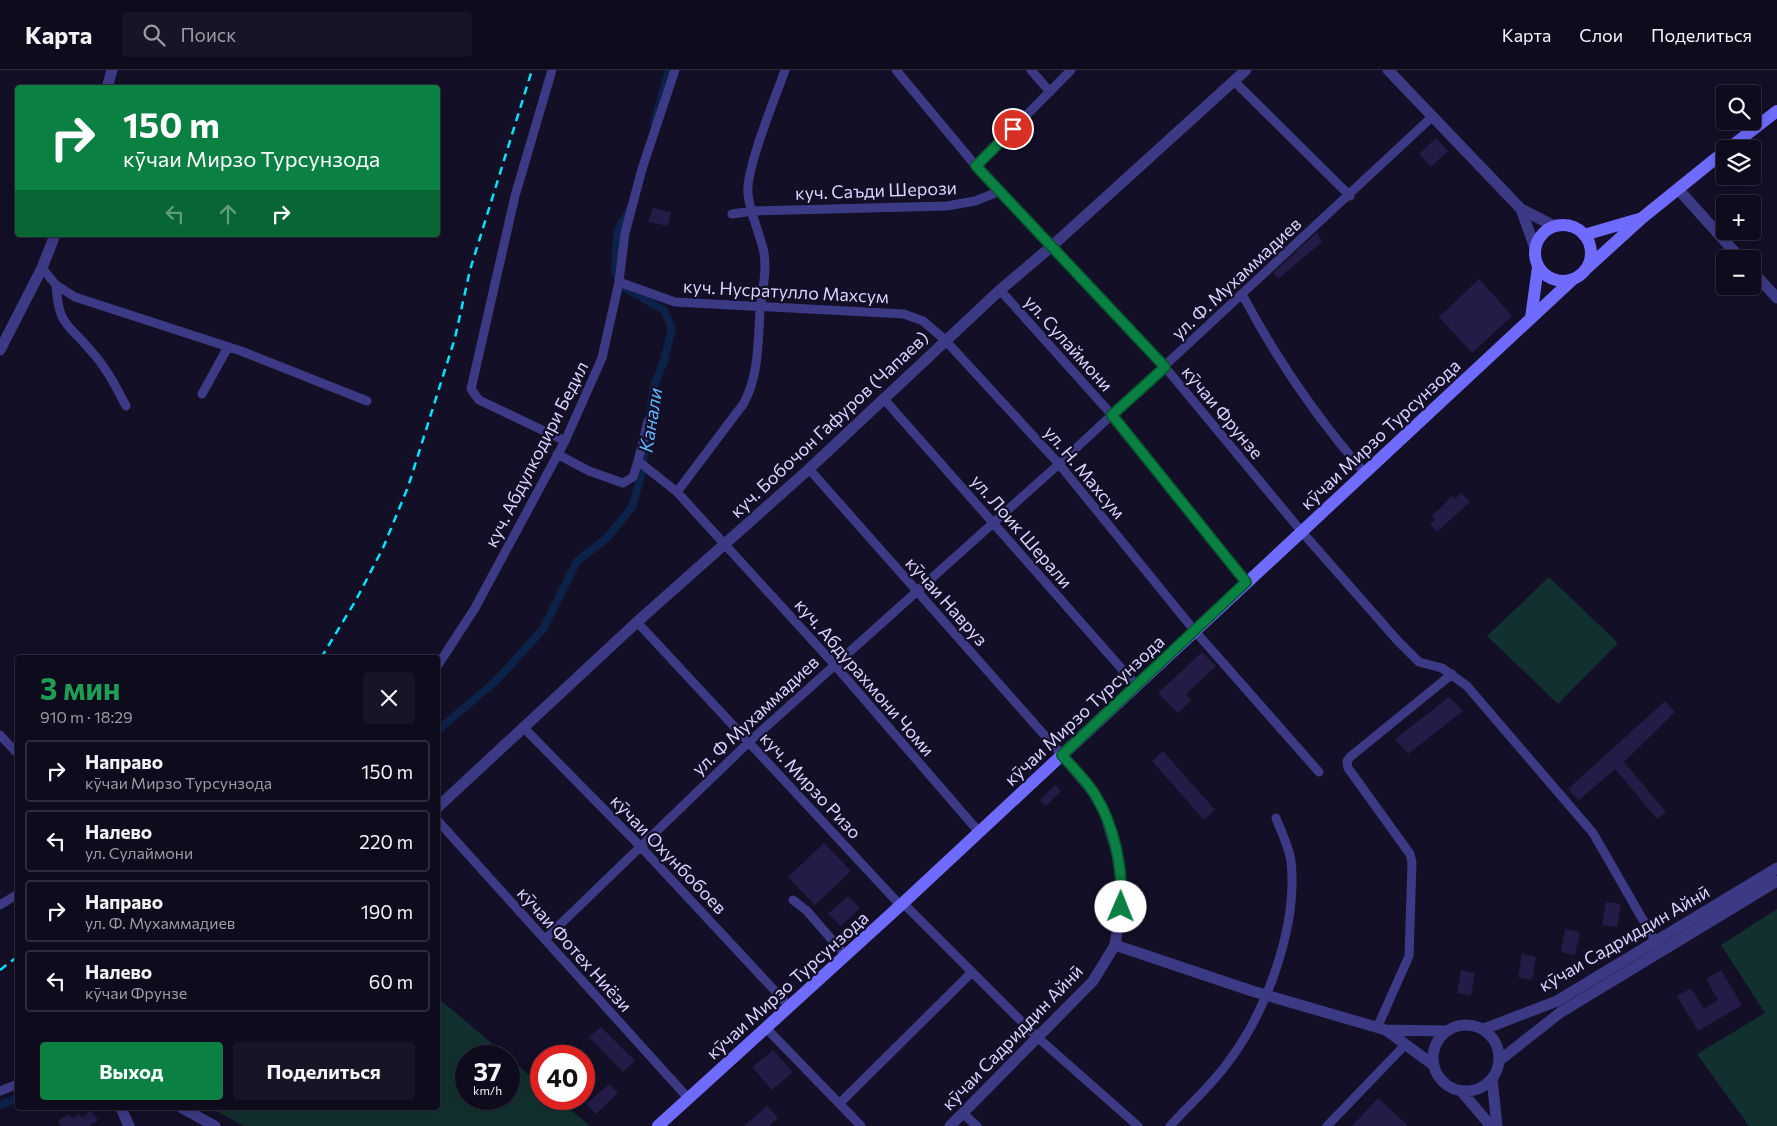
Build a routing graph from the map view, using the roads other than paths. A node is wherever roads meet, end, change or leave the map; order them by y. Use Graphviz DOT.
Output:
graph roads {
  1 [pos="112,70"];
  2 [pos="552,70"];
  3 [pos="675,70"];
  4 [pos="786,70"];
  5 [pos="896,70"];
  6 [pos="1031,70"];
  7 [pos="1072,70"];
  8 [pos="1388,70"];
  9 [pos="1238,74"];
  10 [pos="108,85"];
  11 [pos="1050,92"];
  12 [pos="1777,112"];
  13 [pos="1433,116"];
  14 [pos="1740,140"];
  15 [pos="1716,158"];
  16 [pos="976,166"];
  17 [pos="1678,189"];
  18 [pos="1000,192"];
  19 [pos="1350,196"];
  20 [pos="1520,209"];
  21 [pos="752,211"];
  22 [pos="732,214"];
  23 [pos="1642,218"];
  24 [pos="1554,226"];
  25 [pos="1584,234"];
  26 [pos="54,237"];
  27 [pos="1052,246"];
  28 [pos="1535,248"];
  29 [pos="1733,250"];
  30 [pos="1538,267"];
  31 [pos="42,268"];
  32 [pos="1586,269"];
  33 [pos="1572,280"];
  34 [pos="1761,281"];
  35 [pos="619,282"];
  36 [pos="56,286"];
  37 [pos="1000,290"];
  38 [pos="1242,294"];
  39 [pos="1777,298"];
  40 [pos="761,307"];
  41 [pos="1531,318"];
  42 [pos="945,340"];
  43 [pos="228,347"];
  44 [pos="0,350"];
  45 [pos="1165,367"];
  46 [pos="202,394"];
  47 [pos="883,398"];
  48 [pos="367,401"];
  49 [pos="126,406"];
  50 [pos="1112,415"];
  51 [pos="648,421"];
  52 [pos="565,441"];
  53 [pos="557,454"];
  54 [pos="638,462"];
  55 [pos="1059,464"];
  56 [pos="809,469"];
  57 [pos="1364,472"];
  58 [pos="677,492"];
  59 [pos="995,523"];
  60 [pos="1302,532"];
  61 [pos="724,545"];
  62 [pos="1246,582"];
  63 [pos="916,590"];
  64 [pos="637,622"];
  65 [pos="1194,630"];
  66 [pos="440,662"];
  67 [pos="833,664"];
  68 [pos="1452,674"];
  69 [pos="1136,685"];
  70 [pos="524,727"];
  71 [pos="0,736"];
  72 [pos="748,742"];
  73 [pos="15,751"];
  74 [pos="1062,755"];
  75 [pos="1319,772"];
  76 [pos="440,805"];
  77 [pos="1276,818"];
  78 [pos="440,823"];
  79 [pos="979,832"];
  80 [pos="640,846"];
  81 [pos="1777,868"];
  82 [pos="1777,881"];
  83 [pos="15,896"];
  84 [pos="793,900"];
  85 [pos="0,904"];
  86 [pos="902,904"];
  87 [pos="544,939"];
  88 [pos="1115,945"];
  89 [pos="1658,947"];
  90 [pos="845,955"];
  91 [pos="972,972"];
  92 [pos="1268,995"];
  93 [pos="789,1006"];
  94 [pos="766,1028"];
  95 [pos="1382,1029"];
  96 [pos="1484,1029"];
  97 [pos="1445,1031"];
  98 [pos="1036,1036"];
  99 [pos="1405,1045"];
  100 [pos="1500,1060"];
  101 [pos="1432,1064"];
  102 [pos="1492,1079"];
  103 [pos="15,1085"];
  104 [pos="0,1092"];
  105 [pos="1462,1092"];
  106 [pos="688,1098"];
  107 [pos="840,1103"];
  108 [pos="122,1110"];
  109 [pos="186,1110"];
  110 [pos="962,1113"];
  111 [pos="130,1126"];
  112 [pos="215,1126"];
  113 [pos="658,1126"];
  114 [pos="862,1126"];
  115 [pos="950,1126"];
  116 [pos="977,1126"];
  117 [pos="1138,1126"];
  118 [pos="1170,1126"];
  119 [pos="1327,1126"];
  120 [pos="1491,1126"];
  121 [pos="1497,1126"];
  1 -- 10 [label="street"];
  2 -- 52 [label="street"];
  3 -- 35 [label="street, куч. Абдулкодири Бедил"];
  4 -- 21 [label="street"];
  5 -- 16 [label="street, кӯчаи Фрунзе"];
  6 -- 11 [label="street"];
  7 -- 11 [label="street"];
  8 -- 13 [label="street"];
  9 -- 19 [label="street"];
  9 -- 27 [label="street, куч. Бобочон Гафуров (Чапаев)"];
  11 -- 16 [label="street"];
  12 -- 14 [label="main road"];
  13 -- 19 [label="street, ул. Ф. Мухаммадиев"];
  13 -- 20 [label="street"];
  15 -- 17 [label="main road, кӯчаи Мирзо Турсунзода"];
  16 -- 18 [label="street, кӯчаи Фрунзе"];
  17 -- 23 [label="main road, кӯчаи Мирзо Турсунзода"];
  17 -- 29 [label="street"];
  18 -- 21 [label="street, куч. Саъди Шерози"];
  18 -- 27 [label="street, кӯчаи Фрунзе"];
  19 -- 38 [label="street, ул. Ф. Мухаммадиев"];
  20 -- 24 [label="street"];
  20 -- 28 [label="street"];
  21 -- 22 [label="street, куч. Саъди Шерози"];
  21 -- 40 [label="street"];
  23 -- 25 [label="main road, кӯчаи Мирзо Турсунзода"];
  23 -- 32 [label="main road, кӯчаи Мирзо Турсунзода"];
  24 -- 25 [label="main road"];
  24 -- 28 [label="main road"];
  25 -- 32 [label="main road"];
  26 -- 31 [label="street"];
  27 -- 37 [label="street, куч. Бобочон Гафуров (Чапаев)"];
  27 -- 45 [label="street, кӯчаи Фрунзе"];
  28 -- 30 [label="main road"];
  30 -- 33 [label="main road"];
  30 -- 41 [label="main road"];
  31 -- 36 [label="street"];
  31 -- 44 [label="street"];
  32 -- 33 [label="main road, кӯчаи Мирзо Турсунзода"];
  33 -- 41 [label="main road, кӯчаи Мирзо Турсунзода"];
  34 -- 39 [label="street"];
  35 -- 40 [label="street, куч. Нусратулло Махсум"];
  35 -- 52 [label="street, куч. Абдулкодири Бедил"];
  36 -- 43 [label="street"];
  36 -- 49 [label="street"];
  37 -- 42 [label="street, куч. Бобочон Гафуров (Чапаев)"];
  37 -- 50 [label="street, ул. Сулаймони"];
  38 -- 45 [label="street, ул. Ф. Мухаммадиев"];
  38 -- 57 [label="street"];
  40 -- 42 [label="street, куч. Нусратулло Махсум"];
  40 -- 58 [label="street"];
  41 -- 57 [label="main road, кӯчаи Мирзо Турсунзода"];
  42 -- 47 [label="street, куч. Бобочон Гафуров (Чапаев)"];
  42 -- 55 [label="street, ул. Н. Махсум"];
  43 -- 46 [label="street"];
  43 -- 48 [label="street"];
  45 -- 50 [label="street, ул. Ф. Мухаммадиев"];
  45 -- 60 [label="street, кӯчаи Фрунзе"];
  47 -- 56 [label="street, куч. Бобочон Гафуров (Чапаев)"];
  47 -- 59 [label="street, ул. Лоик Шерали"];
  50 -- 55 [label="street, ул. Ф. Мухаммадиев"];
  50 -- 62 [label="street, ул. Сулаймони"];
  51 -- 54 [label="street"];
  52 -- 53 [label="street, куч. Абдулкодири Бедил"];
  53 -- 54 [label="street"];
  53 -- 66 [label="street, куч. Абдулкодири Бедил"];
  54 -- 58 [label="street, куч. Абдурахмони Чоми"];
  55 -- 59 [label="street, ул. Ф. Мухаммадиев"];
  55 -- 65 [label="street, ул. Н. Махсум"];
  56 -- 61 [label="street, куч. Бобочон Гафуров (Чапаев)"];
  56 -- 63 [label="street, кӯчаи Навруз"];
  57 -- 60 [label="main road, кӯчаи Мирзо Турсунзода"];
  58 -- 61 [label="street, куч. Абдурахмони Чоми"];
  59 -- 63 [label="street, ул. Ф Мухаммадиев"];
  59 -- 69 [label="street, ул. Лоик Шерали"];
  60 -- 62 [label="main road, кӯчаи Мирзо Турсунзода"];
  60 -- 68 [label="street, кӯчаи Фрунзе"];
  61 -- 64 [label="street, куч. Бобочон Гафуров (Чапаев)"];
  61 -- 67 [label="street, куч. Абдурахмони Чоми"];
  62 -- 65 [label="main road, кӯчаи Мирзо Турсунзода"];
  63 -- 67 [label="street, ул. Ф Мухаммадиев"];
  63 -- 74 [label="street, кӯчаи Навруз"];
  64 -- 70 [label="street, куч. Бобочон Гафуров (Чапаев)"];
  64 -- 72 [label="street, куч. Мирзо Ризо"];
  65 -- 69 [label="main road, кӯчаи Мирзо Турсунзода"];
  65 -- 75 [label="street, ул. Н. Махсум"];
  67 -- 72 [label="street, ул. Ф Мухаммадиев"];
  67 -- 79 [label="street, куч. Абдурахмони Чоми"];
  68 -- 89 [label="street, кӯчаи Фрунзе"];
  68 -- 95 [label="street"];
  69 -- 74 [label="main road, кӯчаи Мирзо Турсунзода"];
  70 -- 76 [label="street, куч. Бобочон Гафуров (Чапаев)"];
  70 -- 80 [label="street, кӯчаи Охунбобоев"];
  71 -- 73 [label="street"];
  72 -- 80 [label="street, ул. Ф Мухаммадиев"];
  72 -- 86 [label="street, куч. Мирзо Ризо"];
  74 -- 79 [label="main road, кӯчаи Мирзо Турсунзода"];
  74 -- 88 [label="street, кӯчаи Садриддин Айнӣ"];
  77 -- 92 [label="street"];
  78 -- 87 [label="street, кӯчаи Фотех Ниёзи"];
  79 -- 86 [label="main road, кӯчаи Мирзо Турсунзода"];
  80 -- 87 [label="street, ул. Ф Мухаммадиев"];
  80 -- 93 [label="street, кӯчаи Охунбобоев"];
  81 -- 89 [label="street, кӯчаи Садриддин Айнӣ"];
  82 -- 89 [label="street, кӯчаи Садриддин Айнӣ"];
  83 -- 85 [label="street"];
  84 -- 90 [label="street"];
  86 -- 90 [label="main road, кӯчаи Мирзо Турсунзода"];
  86 -- 91 [label="street, куч. Мирзо Ризо"];
  87 -- 106 [label="street, кӯчаи Фотех Ниёзи"];
  88 -- 92 [label="street"];
  88 -- 98 [label="street, кӯчаи Садриддин Айнӣ"];
  89 -- 96 [label="street, кӯчаи Садриддин Айнӣ"];
  89 -- 100 [label="street, кӯчаи Садриддин Айнӣ"];
  90 -- 93 [label="main road, кӯчаи Мирзо Турсунзода"];
  91 -- 98 [label="street, куч. Мирзо Ризо"];
  91 -- 107 [label="street"];
  92 -- 95 [label="street"];
  92 -- 118 [label="street"];
  93 -- 94 [label="main road, кӯчаи Мирзо Турсунзода"];
  94 -- 106 [label="main road, кӯчаи Мирзо Турсунзода"];
  94 -- 107 [label="street"];
  95 -- 97 [label="street"];
  95 -- 99 [label="street"];
  96 -- 97 [label="street"];
  96 -- 100 [label="street"];
  97 -- 101 [label="street"];
  98 -- 110 [label="street, кӯчаи Садриддин Айнӣ"];
  98 -- 117 [label="street, куч. Мирзо Ризо"];
  99 -- 101 [label="street"];
  99 -- 119 [label="street"];
  100 -- 102 [label="street"];
  101 -- 105 [label="street"];
  102 -- 105 [label="street"];
  102 -- 121 [label="street"];
  103 -- 104 [label="street"];
  105 -- 120 [label="street"];
  106 -- 113 [label="main road, кӯчаи Мирзо Турсунзода"];
  107 -- 114 [label="street"];
  108 -- 111 [label="street"];
  109 -- 112 [label="street"];
  110 -- 115 [label="street, кӯчаи Садриддин Айнӣ"];
  110 -- 116 [label="street"];
}
